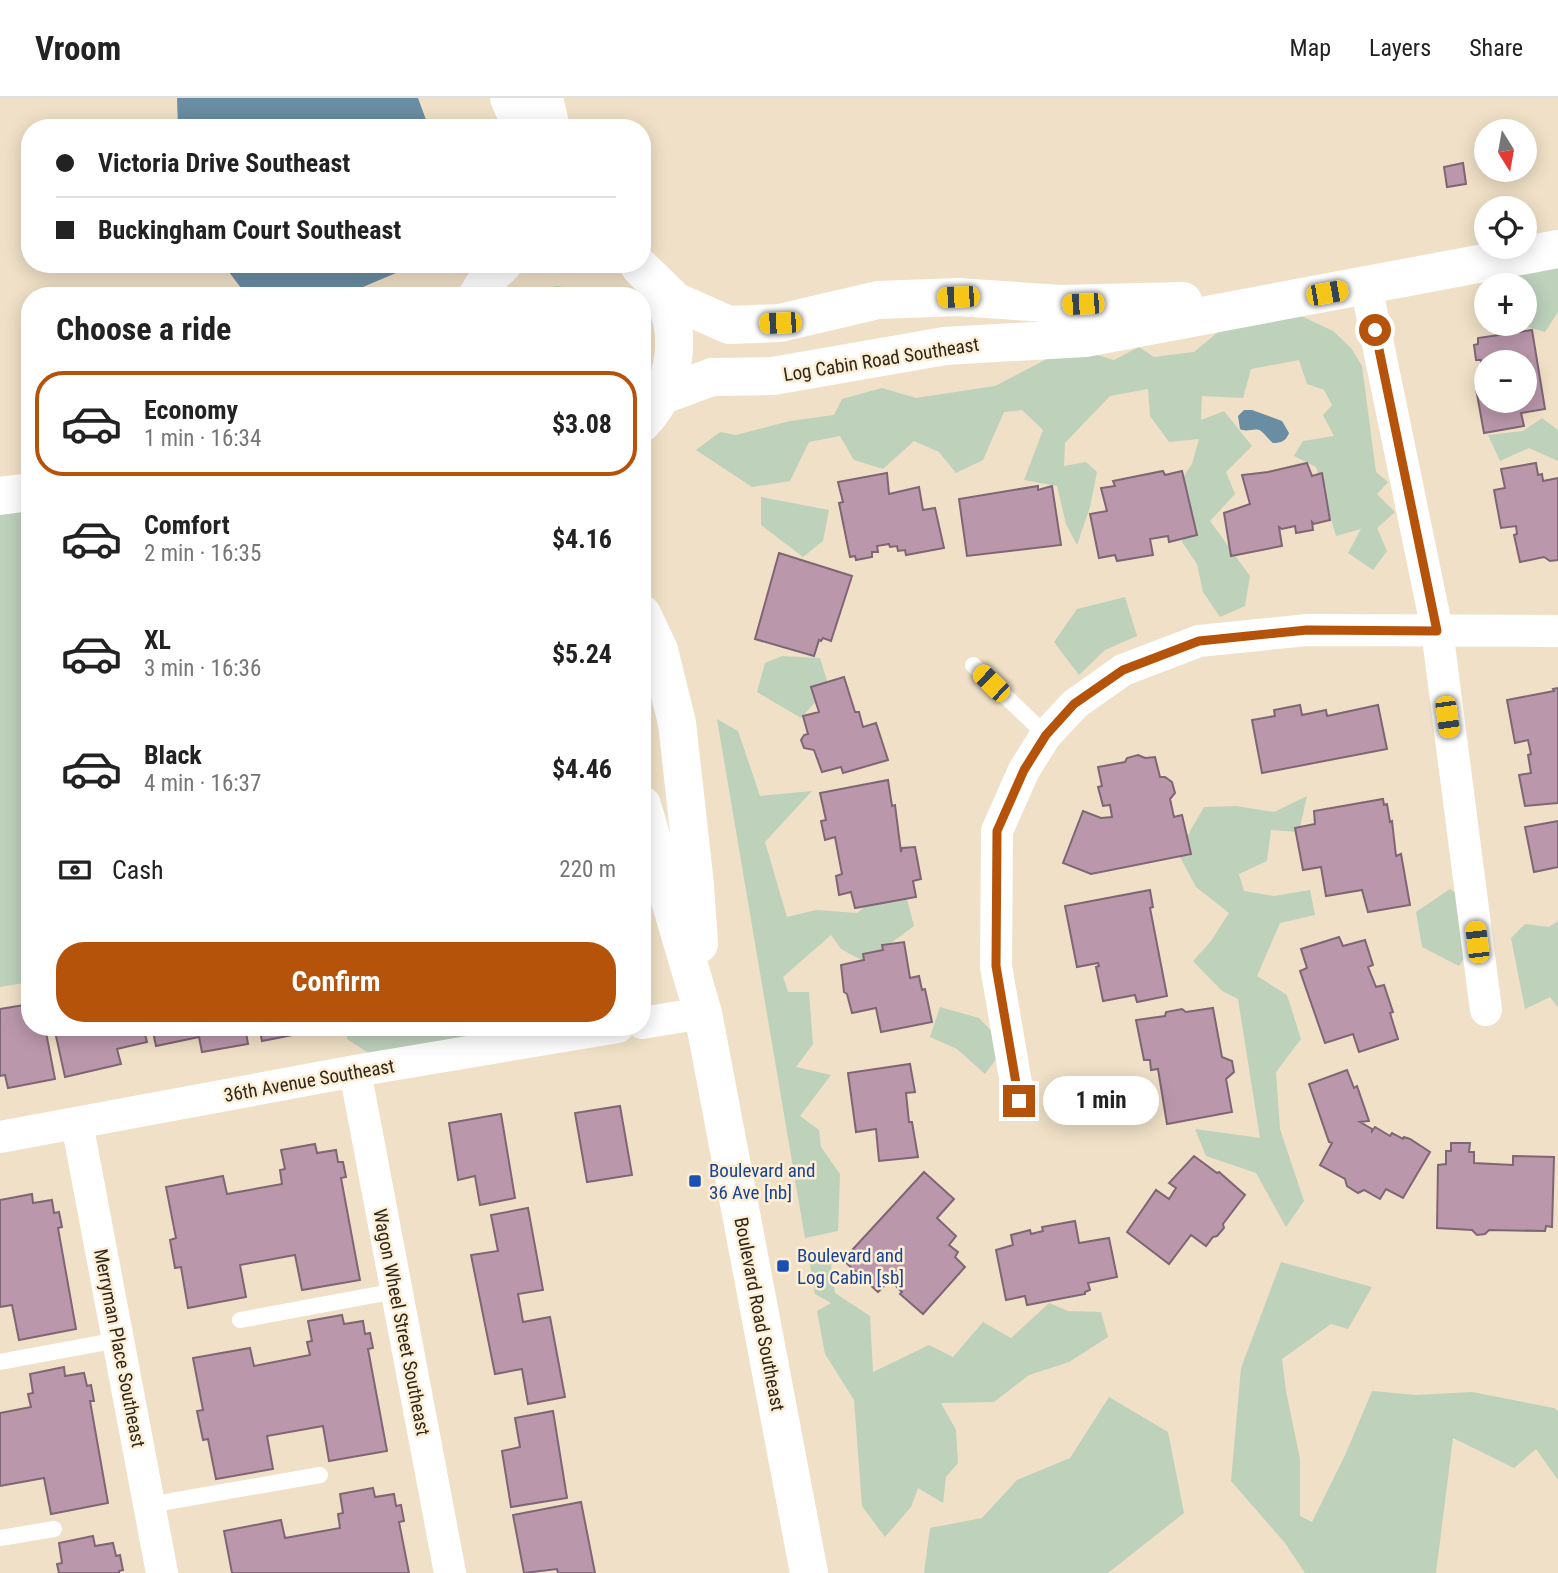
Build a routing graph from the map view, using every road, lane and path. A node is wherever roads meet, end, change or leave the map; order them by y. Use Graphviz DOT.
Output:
graph roads {
  1 [pos="509,98"];
  2 [pos="544,98"];
  3 [pos="518,119"];
  4 [pos="549,119"];
  5 [pos="1558,249"];
  6 [pos="644,273"];
  7 [pos="645,273"];
  8 [pos="1366,286"];
  9 [pos="1308,297"];
  10 [pos="653,409"];
  11 [pos="21,493"];
  12 [pos="0,496"];
  13 [pos="1437,631"];
  14 [pos="1558,631"];
  15 [pos="651,633"];
  16 [pos="973,665"];
  17 [pos="1046,735"];
  18 [pos="651,836"];
  19 [pos="1486,1010"];
  20 [pos="703,1013"];
  21 [pos="651,1022"];
  22 [pos="564,1036"];
  23 [pos="355,1071"];
  24 [pos="1019,1101"];
  25 [pos="77,1123"];
  26 [pos="0,1137"];
  27 [pos="396,1291"];
  28 [pos="240,1320"];
  29 [pos="118,1340"];
  30 [pos="0,1362"];
  31 [pos="320,1475"];
  32 [pos="149,1505"];
  33 [pos="54,1529"];
  34 [pos="0,1538"];
  35 [pos="162,1573"];
  36 [pos="450,1573"];
  37 [pos="809,1573"];
  1 -- 3 [label="street"];
  2 -- 4 [label="street"];
  5 -- 8 [label="street, Log Cabin Road Southeast"];
  6 -- 10 [label="street"];
  7 -- 9 [label="street, Log Cabin Road Southeast"];
  8 -- 9 [label="street, Log Cabin Road Southeast"];
  8 -- 13 [label="street"];
  9 -- 10 [label="street, Log Cabin Road Southeast"];
  11 -- 12 [label="street"];
  13 -- 14 [label="street"];
  13 -- 17 [label="street"];
  13 -- 19 [label="street"];
  15 -- 20 [label="street, Boulevard Road Southeast"];
  16 -- 17 [label="lane"];
  17 -- 24 [label="street"];
  18 -- 20 [label="street, Boulevard Road Southeast"];
  20 -- 21 [label="street"];
  20 -- 37 [label="street, Boulevard Road Southeast"];
  22 -- 23 [label="street, 36th Avenue Southeast"];
  23 -- 25 [label="street, 36th Avenue Southeast"];
  23 -- 27 [label="street, Wagon Wheel Street Southeast"];
  25 -- 26 [label="street, 36th Avenue Southeast"];
  25 -- 29 [label="street, Merryman Place Southeast"];
  27 -- 28 [label="lane"];
  27 -- 36 [label="street, Wagon Wheel Street Southeast"];
  29 -- 30 [label="lane"];
  29 -- 32 [label="street, Merryman Place Southeast"];
  31 -- 32 [label="lane"];
  32 -- 35 [label="street, Merryman Place Southeast"];
  33 -- 34 [label="lane"];
}
